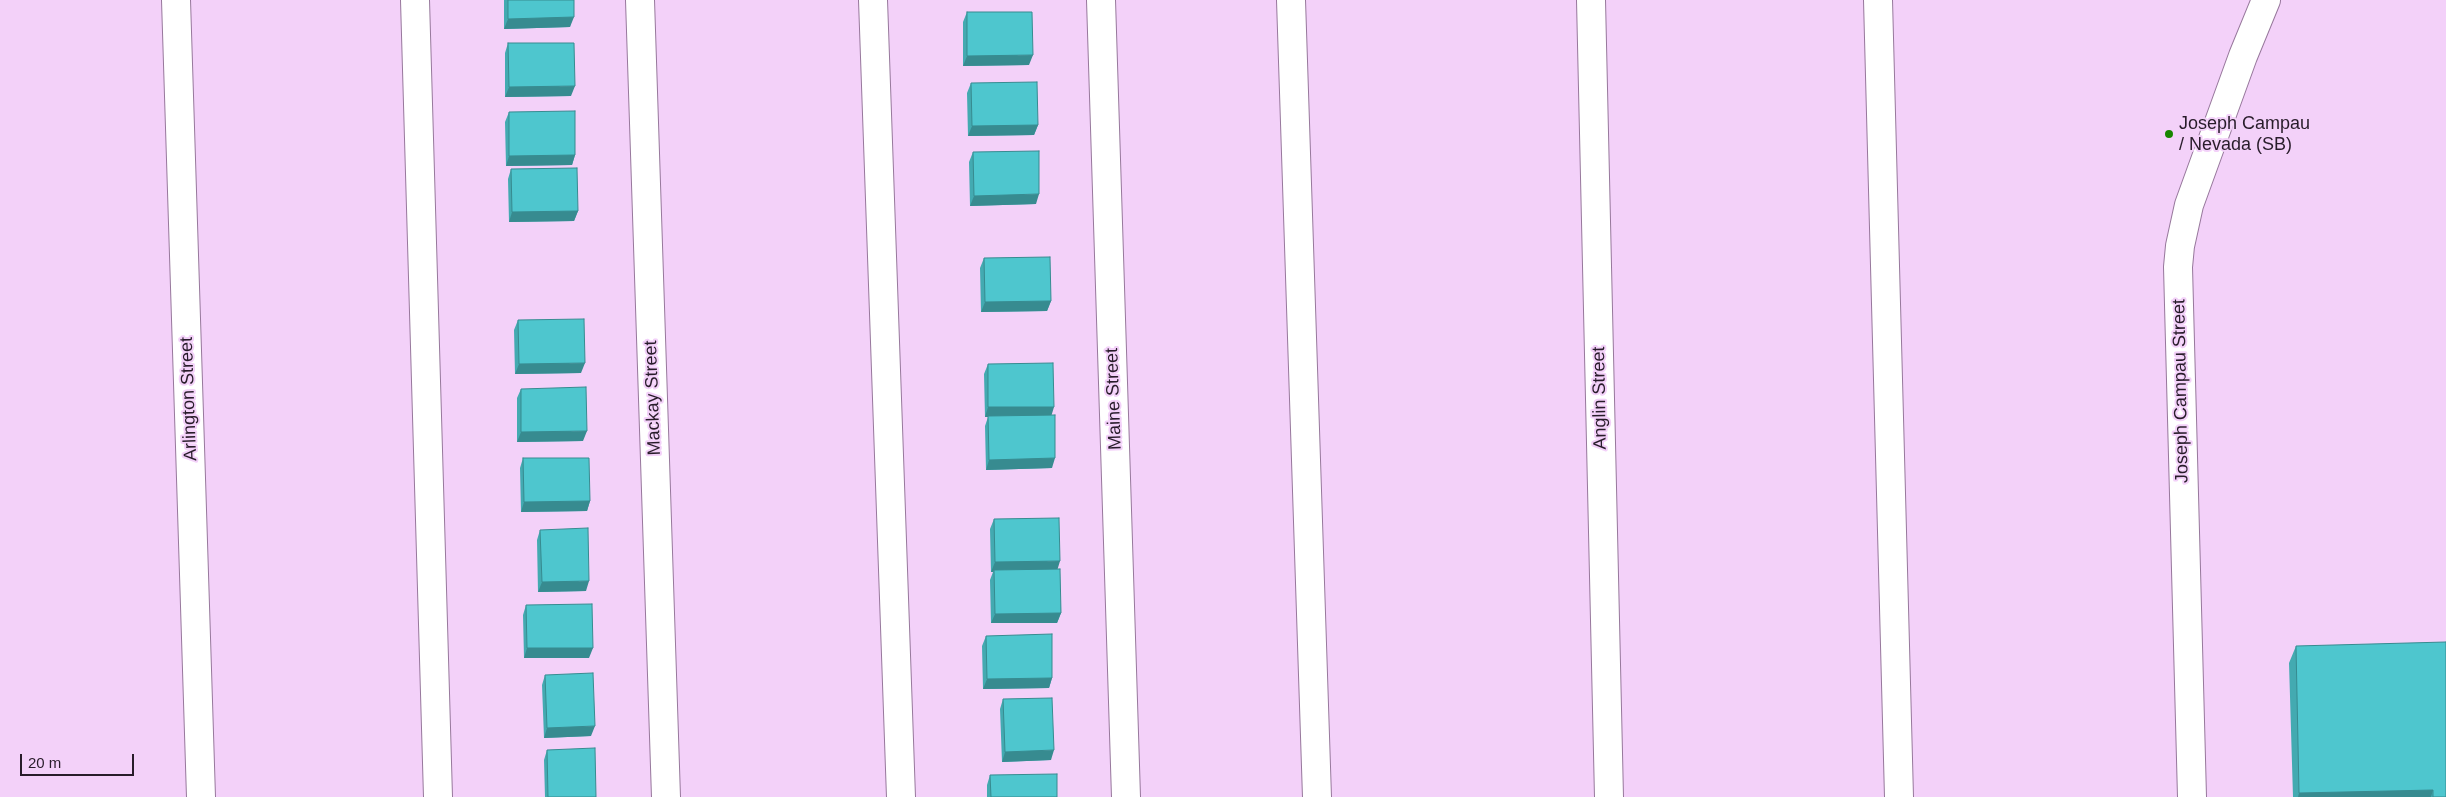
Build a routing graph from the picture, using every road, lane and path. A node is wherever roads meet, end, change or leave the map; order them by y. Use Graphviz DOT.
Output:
graph roads {
  1 [pos="176,0"];
  2 [pos="415,0"];
  3 [pos="640,0"];
  4 [pos="873,0"];
  5 [pos="1102,0"];
  6 [pos="1291,0"];
  7 [pos="1591,0"];
  8 [pos="1878,0"];
  9 [pos="2266,0"];
  10 [pos="201,797"];
  11 [pos="438,797"];
  12 [pos="666,797"];
  13 [pos="901,797"];
  14 [pos="1126,797"];
  15 [pos="1317,797"];
  16 [pos="1609,797"];
  17 [pos="1899,797"];
  18 [pos="2192,797"];
  1 -- 10 [label="street, Arlington Street"];
  2 -- 11 [label="street"];
  3 -- 12 [label="street, Mackay Street"];
  4 -- 13 [label="street"];
  5 -- 14 [label="street, Maine Street"];
  6 -- 15 [label="street"];
  7 -- 16 [label="street, Anglin Street"];
  8 -- 17 [label="street"];
  9 -- 18 [label="street, Joseph Campau Street"];
}
